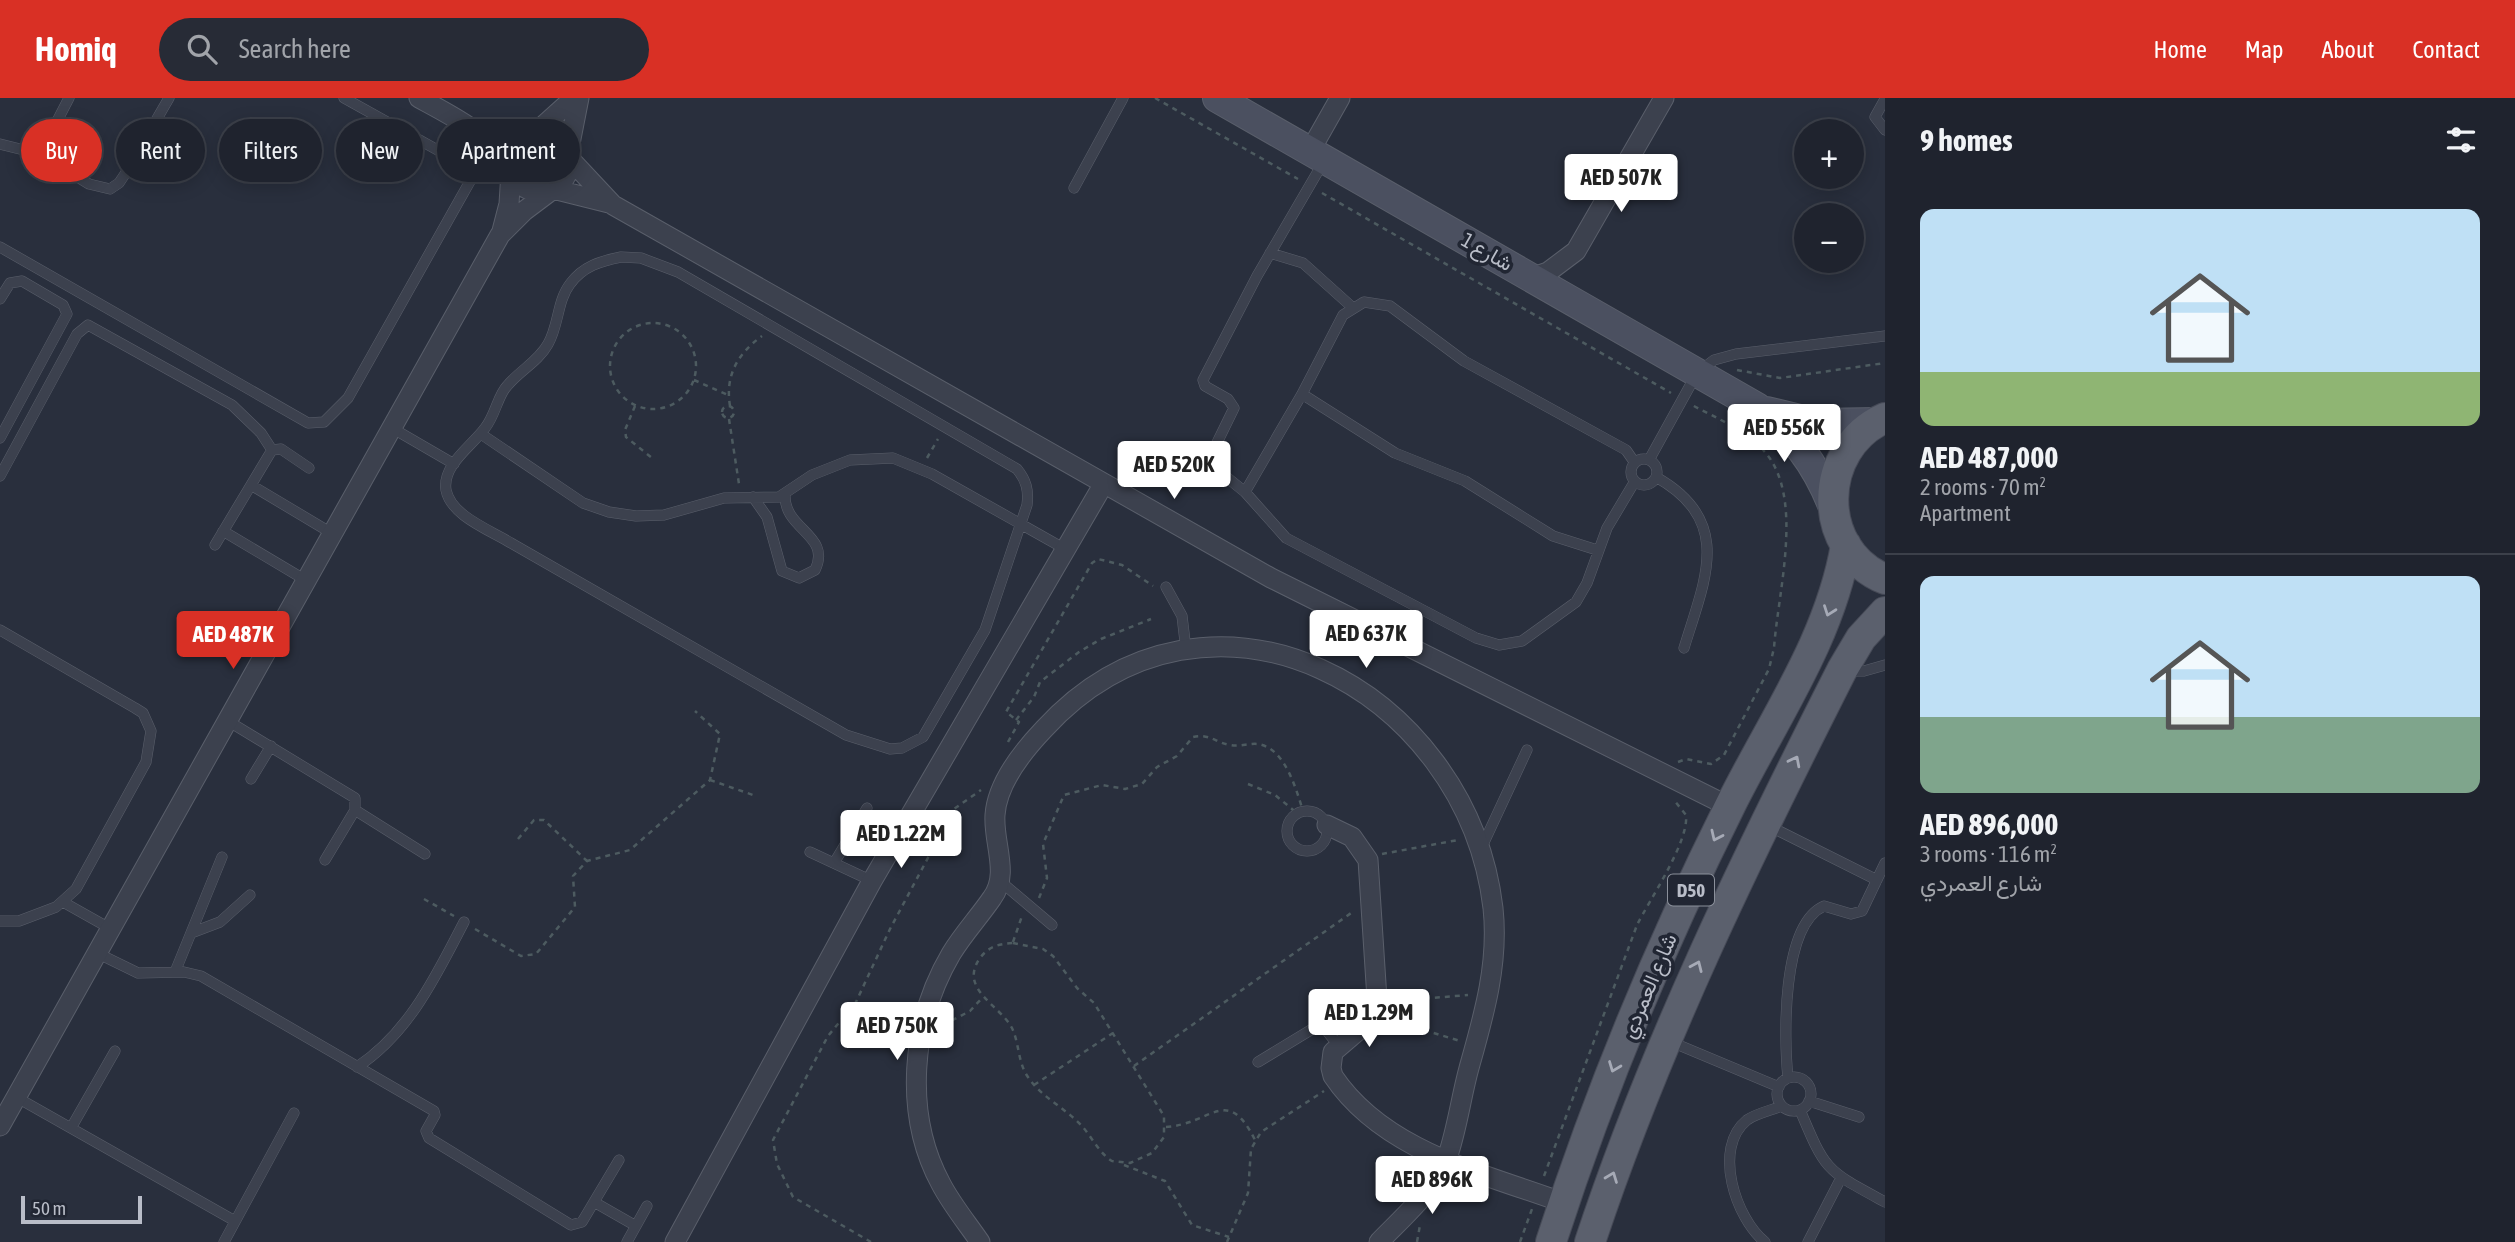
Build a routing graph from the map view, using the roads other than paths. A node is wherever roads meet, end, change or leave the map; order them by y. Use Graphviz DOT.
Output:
graph roads {
  1 [pos="69,98"];
  2 [pos="169,98"];
  3 [pos="344,98"];
  4 [pos="419,98"];
  5 [pos="577,98"];
  6 [pos="1123,98"];
  7 [pos="1217,98"];
  8 [pos="1340,98"];
  9 [pos="1664,98"];
  10 [pos="1885,99"];
  11 [pos="58,119"];
  12 [pos="458,119"];
  13 [pos="551,119"];
  14 [pos="574,119"];
  15 [pos="1885,130"];
  16 [pos="0,144"];
  17 [pos="21,149"];
  18 [pos="1318,155"];
  19 [pos="580,169"];
  20 [pos="86,182"];
  21 [pos="510,182"];
  22 [pos="518,182"];
  23 [pos="560,182"];
  24 [pos="1074,188"];
  25 [pos="552,190"];
  26 [pos="613,205"];
  27 [pos="500,235"];
  28 [pos="0,247"];
  29 [pos="1270,253"];
  30 [pos="1531,278"];
  31 [pos="1,296"];
  32 [pos="1352,307"];
  33 [pos="1885,336"];
  34 [pos="1697,373"];
  35 [pos="1302,394"];
  36 [pos="1757,407"];
  37 [pos="1881,420"];
  38 [pos="392,428"];
  39 [pos="481,434"];
  40 [pos="0,438"];
  41 [pos="272,450"];
  42 [pos="1648,460"];
  43 [pos="1635,463"];
  44 [pos="454,464"];
  45 [pos="309,468"];
  46 [pos="0,476"];
  47 [pos="1656,477"];
  48 [pos="1635,481"];
  49 [pos="251,485"];
  50 [pos="1103,485"];
  51 [pos="1245,492"];
  52 [pos="785,495"];
  53 [pos="753,496"];
  54 [pos="1832,505"];
  55 [pos="1021,524"];
  56 [pos="223,531"];
  57 [pos="333,534"];
  58 [pos="215,545"];
  59 [pos="1846,545"];
  60 [pos="1065,549"];
  61 [pos="1597,550"];
  62 [pos="1885,579"];
  63 [pos="307,581"];
  64 [pos="1162,588"];
  65 [pos="1885,612"];
  66 [pos="0,630"];
  67 [pos="1684,648"];
  68 [pos="1186,650"];
  69 [pos="1885,666"];
  70 [pos="1842,670"];
  71 [pos="228,721"];
  72 [pos="271,746"];
  73 [pos="1527,750"];
  74 [pos="251,779"];
  75 [pos="867,807"];
  76 [pos="1730,807"];
  77 [pos="355,810"];
  78 [pos="1764,823"];
  79 [pos="1327,825"];
  80 [pos="1477,844"];
  81 [pos="810,852"];
  82 [pos="425,854"];
  83 [pos="222,856"];
  84 [pos="325,860"];
  85 [pos="834,863"];
  86 [pos="1885,863"];
  87 [pos="1877,880"];
  88 [pos="872,881"];
  89 [pos="1000,881"];
  90 [pos="250,895"];
  91 [pos="63,902"];
  92 [pos="0,921"];
  93 [pos="464,922"];
  94 [pos="1052,925"];
  95 [pos="111,929"];
  96 [pos="191,933"];
  97 [pos="97,953"];
  98 [pos="175,972"];
  99 [pos="1665,1040"];
  100 [pos="1338,1045"];
  101 [pos="115,1051"];
  102 [pos="1258,1062"];
  103 [pos="357,1067"];
  104 [pos="1788,1078"];
  105 [pos="1779,1087"];
  106 [pos="16,1097"];
  107 [pos="1810,1101"];
  108 [pos="1782,1106"];
  109 [pos="1800,1110"];
  110 [pos="294,1112"];
  111 [pos="1859,1117"];
  112 [pos="0,1126"];
  113 [pos="71,1128"];
  114 [pos="1446,1159"];
  115 [pos="619,1160"];
  116 [pos="1841,1178"];
  117 [pos="594,1202"];
  118 [pos="1885,1202"];
  119 [pos="1564,1203"];
  120 [pos="647,1206"];
  121 [pos="235,1222"];
  122 [pos="636,1226"];
  123 [pos="224,1242"];
  124 [pos="627,1242"];
  125 [pos="675,1242"];
  126 [pos="980,1242"];
  127 [pos="1379,1242"];
  128 [pos="1551,1242"];
  129 [pos="1590,1242"];
  130 [pos="1765,1242"];
  131 [pos="1808,1242"];
  1 -- 11 [label="lane"];
  2 -- 20 [label="lane"];
  3 -- 28 [label="lane"];
  4 -- 12 [label="street"];
  5 -- 13 [label="street"];
  5 -- 14 [label="street"];
  6 -- 24 [label="lane"];
  7 -- 18 [label="street, شارع 1"];
  8 -- 18 [label="street"];
  9 -- 30 [label="street"];
  10 -- 15 [label="lane"];
  16 -- 17 [label="lane"];
  18 -- 29 [label="lane"];
  18 -- 30 [label="street, شارع 1"];
  19 -- 26 [label="street"];
  21 -- 27 [label="street"];
  22 -- 25 [label="street"];
  23 -- 25 [label="street"];
  25 -- 26 [label="street"];
  25 -- 27 [label="street"];
  26 -- 50 [label="street"];
  27 -- 38 [label="street"];
  29 -- 32 [label="lane"];
  29 -- 51 [label="lane"];
  30 -- 34 [label="street, شارع 1"];
  31 -- 40 [label="lane"];
  32 -- 35 [label="lane"];
  32 -- 43 [label="lane"];
  33 -- 34 [label="lane"];
  34 -- 36 [label="street, شارع 1"];
  34 -- 42 [label="lane"];
  35 -- 51 [label="lane"];
  35 -- 61 [label="lane"];
  36 -- 37 [label="street, شارع 1"];
  36 -- 54 [label="street, شارع 1"];
  37 -- 54 [label="main road"];
  38 -- 44 [label="lane"];
  38 -- 57 [label="street"];
  39 -- 44 [label="lane"];
  39 -- 53 [label="lane"];
  39 -- 55 [label="lane"];
  41 -- 45 [label="lane"];
  41 -- 46 [label="lane"];
  41 -- 49 [label="lane"];
  42 -- 43 [label="lane"];
  42 -- 47 [label="lane"];
  43 -- 48 [label="lane"];
  44 -- 55 [label="lane"];
  47 -- 48 [label="lane"];
  47 -- 67 [label="lane"];
  48 -- 61 [label="lane"];
  49 -- 56 [label="lane"];
  49 -- 57 [label="lane"];
  50 -- 60 [label="street"];
  50 -- 76 [label="street"];
  51 -- 61 [label="lane"];
  52 -- 53 [label="lane"];
  52 -- 53 [label="lane"];
  52 -- 55 [label="lane"];
  54 -- 59 [label="main road"];
  55 -- 60 [label="lane"];
  56 -- 58 [label="lane"];
  56 -- 63 [label="lane"];
  57 -- 63 [label="street"];
  59 -- 62 [label="main road"];
  59 -- 76 [label="main road, شارع العمردي / D50, one-way"];
  60 -- 88 [label="street"];
  63 -- 71 [label="street"];
  64 -- 68 [label="lane"];
  65 -- 70 [label="main road, شارع العمردي / D50"];
  66 -- 91 [label="lane"];
  68 -- 80 [label="street"];
  68 -- 89 [label="street"];
  69 -- 70 [label="lane"];
  78 -- 70 [label="main road, شارع العمردي / D50, one-way"];
  71 -- 72 [label="lane"];
  71 -- 95 [label="street"];
  72 -- 74 [label="lane"];
  72 -- 77 [label="lane"];
  73 -- 80 [label="lane"];
  75 -- 85 [label="lane"];
  76 -- 119 [label="main road, شارع العمردي / D50, one-way"];
  77 -- 82 [label="lane"];
  77 -- 84 [label="lane"];
  78 -- 87 [label="lane"];
  99 -- 78 [label="main road, شارع العمردي / D50, one-way"];
  79 -- 79 [label="lane"];
  79 -- 100 [label="street"];
  80 -- 114 [label="street"];
  81 -- 85 [label="lane"];
  83 -- 96 [label="lane"];
  85 -- 88 [label="lane"];
  86 -- 87 [label="lane"];
  87 -- 104 [label="lane"];
  88 -- 125 [label="street"];
  89 -- 94 [label="lane"];
  89 -- 126 [label="street"];
  90 -- 96 [label="lane"];
  91 -- 92 [label="lane"];
  91 -- 95 [label="lane"];
  93 -- 103 [label="lane"];
  95 -- 97 [label="street"];
  96 -- 98 [label="lane"];
  97 -- 98 [label="lane"];
  97 -- 106 [label="street"];
  98 -- 103 [label="lane"];
  99 -- 105 [label="lane"];
  129 -- 99 [label="main road, شارع العمردي / D50, one-way"];
  100 -- 102 [label="lane"];
  100 -- 114 [label="street"];
  101 -- 113 [label="lane"];
  103 -- 117 [label="lane"];
  104 -- 105 [label="lane"];
  104 -- 107 [label="lane"];
  105 -- 108 [label="lane"];
  106 -- 112 [label="street"];
  106 -- 113 [label="lane"];
  107 -- 109 [label="lane"];
  107 -- 111 [label="lane"];
  108 -- 109 [label="lane"];
  108 -- 130 [label="lane"];
  109 -- 116 [label="lane"];
  110 -- 121 [label="lane"];
  113 -- 121 [label="lane"];
  114 -- 119 [label="street"];
  114 -- 127 [label="street"];
  115 -- 117 [label="lane"];
  116 -- 118 [label="lane"];
  116 -- 131 [label="lane"];
  117 -- 122 [label="lane"];
  119 -- 128 [label="main road, شارع العمردي / D50"];
  120 -- 122 [label="lane"];
  121 -- 123 [label="lane"];
  122 -- 124 [label="lane"];
}
